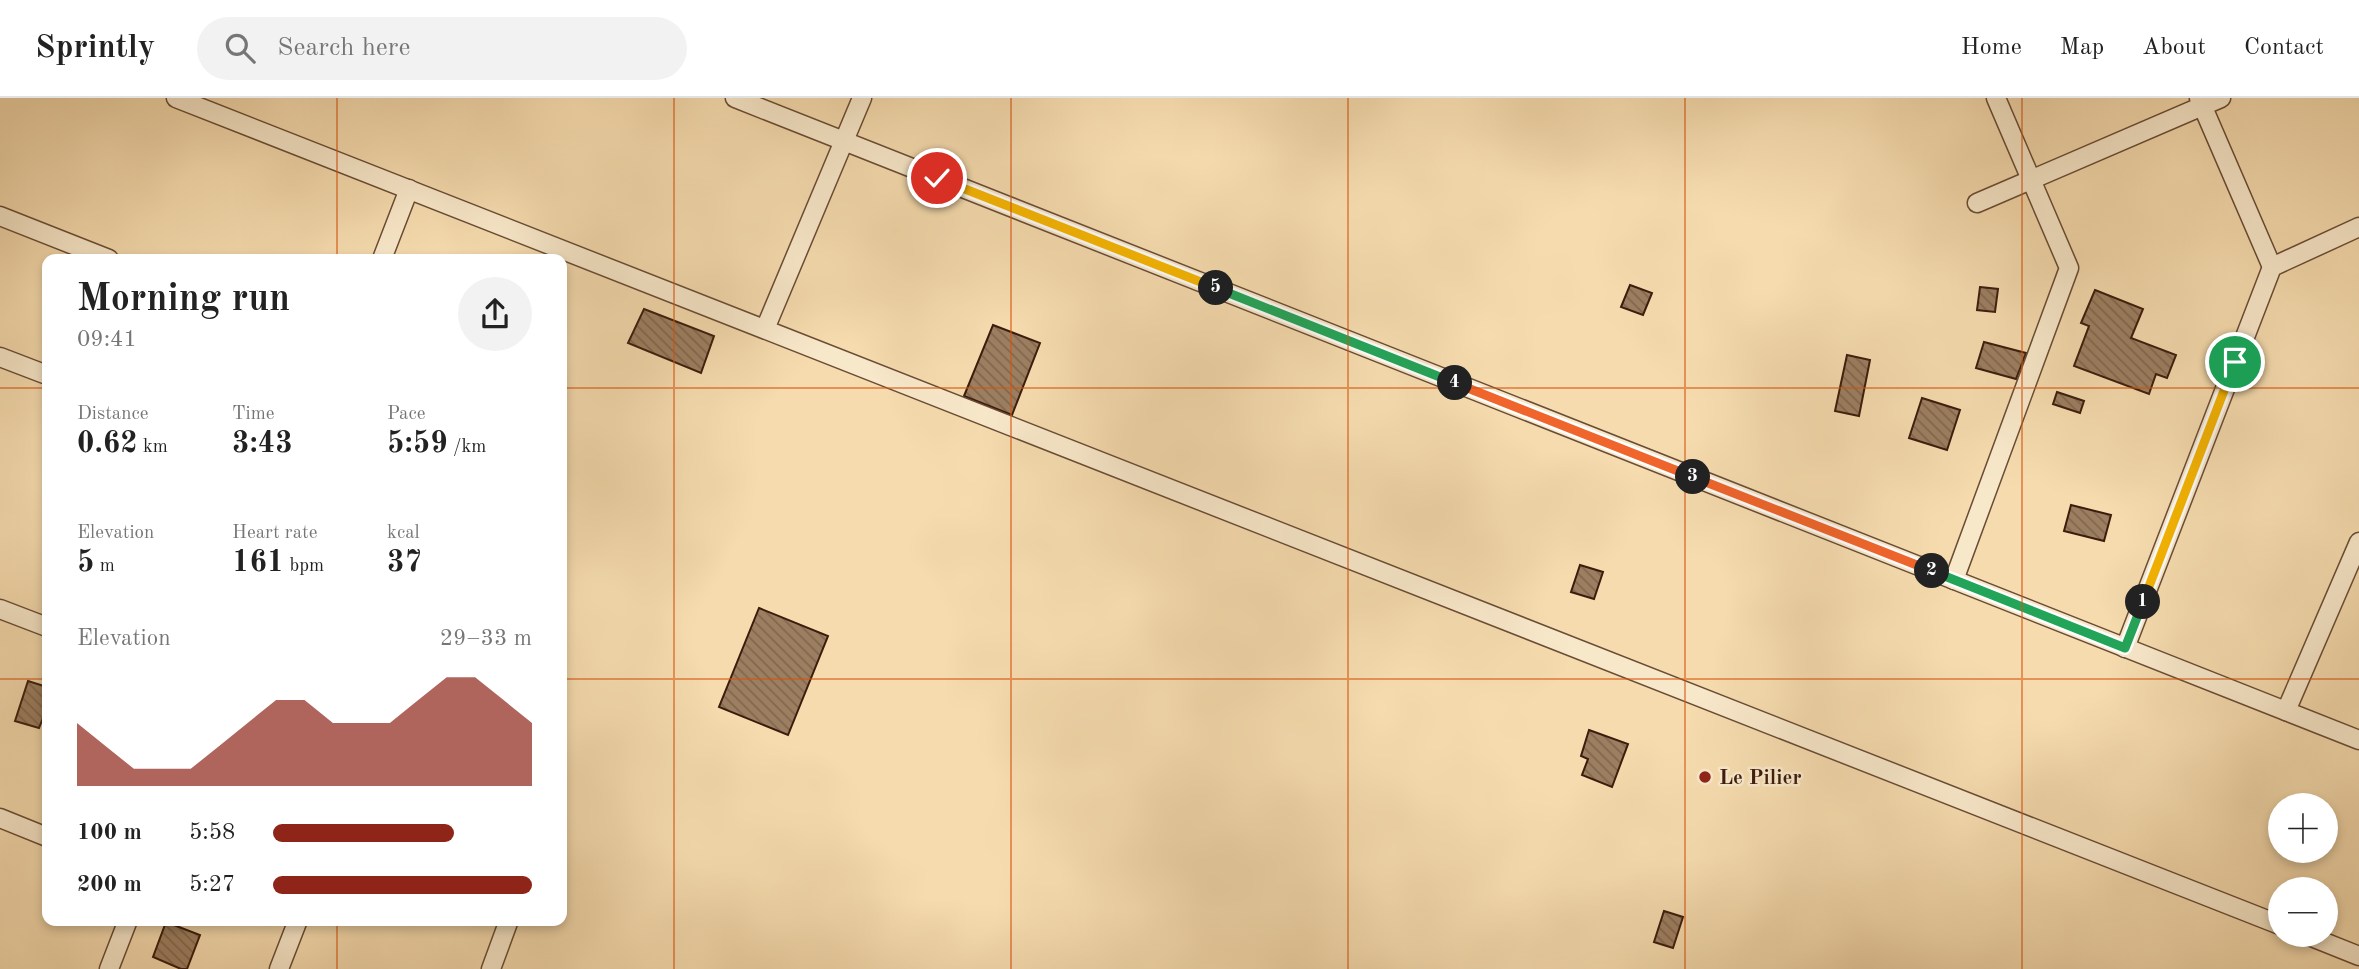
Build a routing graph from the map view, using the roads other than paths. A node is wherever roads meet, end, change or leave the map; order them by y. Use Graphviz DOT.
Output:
graph roads {
  1 [pos="176,98"];
  2 [pos="735,98"];
  3 [pos="862,98"];
  4 [pos="1996,98"];
  5 [pos="2221,98"];
  6 [pos="2200,102"];
  7 [pos="844,141"];
  8 [pos="2031,180"];
  9 [pos="409,189"];
  10 [pos="1977,203"];
  11 [pos="0,216"];
  12 [pos="2359,227"];
  13 [pos="553,253"];
  14 [pos="96,254"];
  15 [pos="384,254"];
  16 [pos="567,258"];
  17 [pos="2272,267"];
  18 [pos="765,329"];
  19 [pos="0,357"];
  20 [pos="42,373"];
  21 [pos="2359,542"];
  22 [pos="1954,580"];
  23 [pos="0,609"];
  24 [pos="42,626"];
  25 [pos="2125,648"];
  26 [pos="2286,711"];
  27 [pos="2359,740"];
  28 [pos="0,818"];
  29 [pos="42,835"];
  30 [pos="2268,920"];
  31 [pos="126,926"];
  32 [pos="296,926"];
  33 [pos="507,926"];
  34 [pos="2336,947"];
  35 [pos="2359,956"];
  36 [pos="109,969"];
  37 [pos="279,969"];
  38 [pos="491,969"];
  1 -- 9 [label="street"];
  2 -- 7 [label="street"];
  3 -- 7 [label="street"];
  4 -- 8 [label="street"];
  5 -- 6 [label="street"];
  6 -- 8 [label="street"];
  6 -- 17 [label="street"];
  7 -- 18 [label="street"];
  7 -- 22 [label="street"];
  8 -- 10 [label="street"];
  8 -- 22 [label="street"];
  9 -- 13 [label="street"];
  9 -- 15 [label="street"];
  11 -- 14 [label="street"];
  12 -- 17 [label="street"];
  16 -- 18 [label="street"];
  17 -- 25 [label="street"];
  18 -- 30 [label="street"];
  19 -- 20 [label="street"];
  21 -- 26 [label="street"];
  22 -- 25 [label="street"];
  23 -- 24 [label="street"];
  25 -- 26 [label="street"];
  26 -- 27 [label="street"];
  28 -- 29 [label="street"];
  31 -- 36 [label="street"];
  32 -- 37 [label="street"];
  33 -- 38 [label="street"];
  34 -- 35 [label="street"];
}
